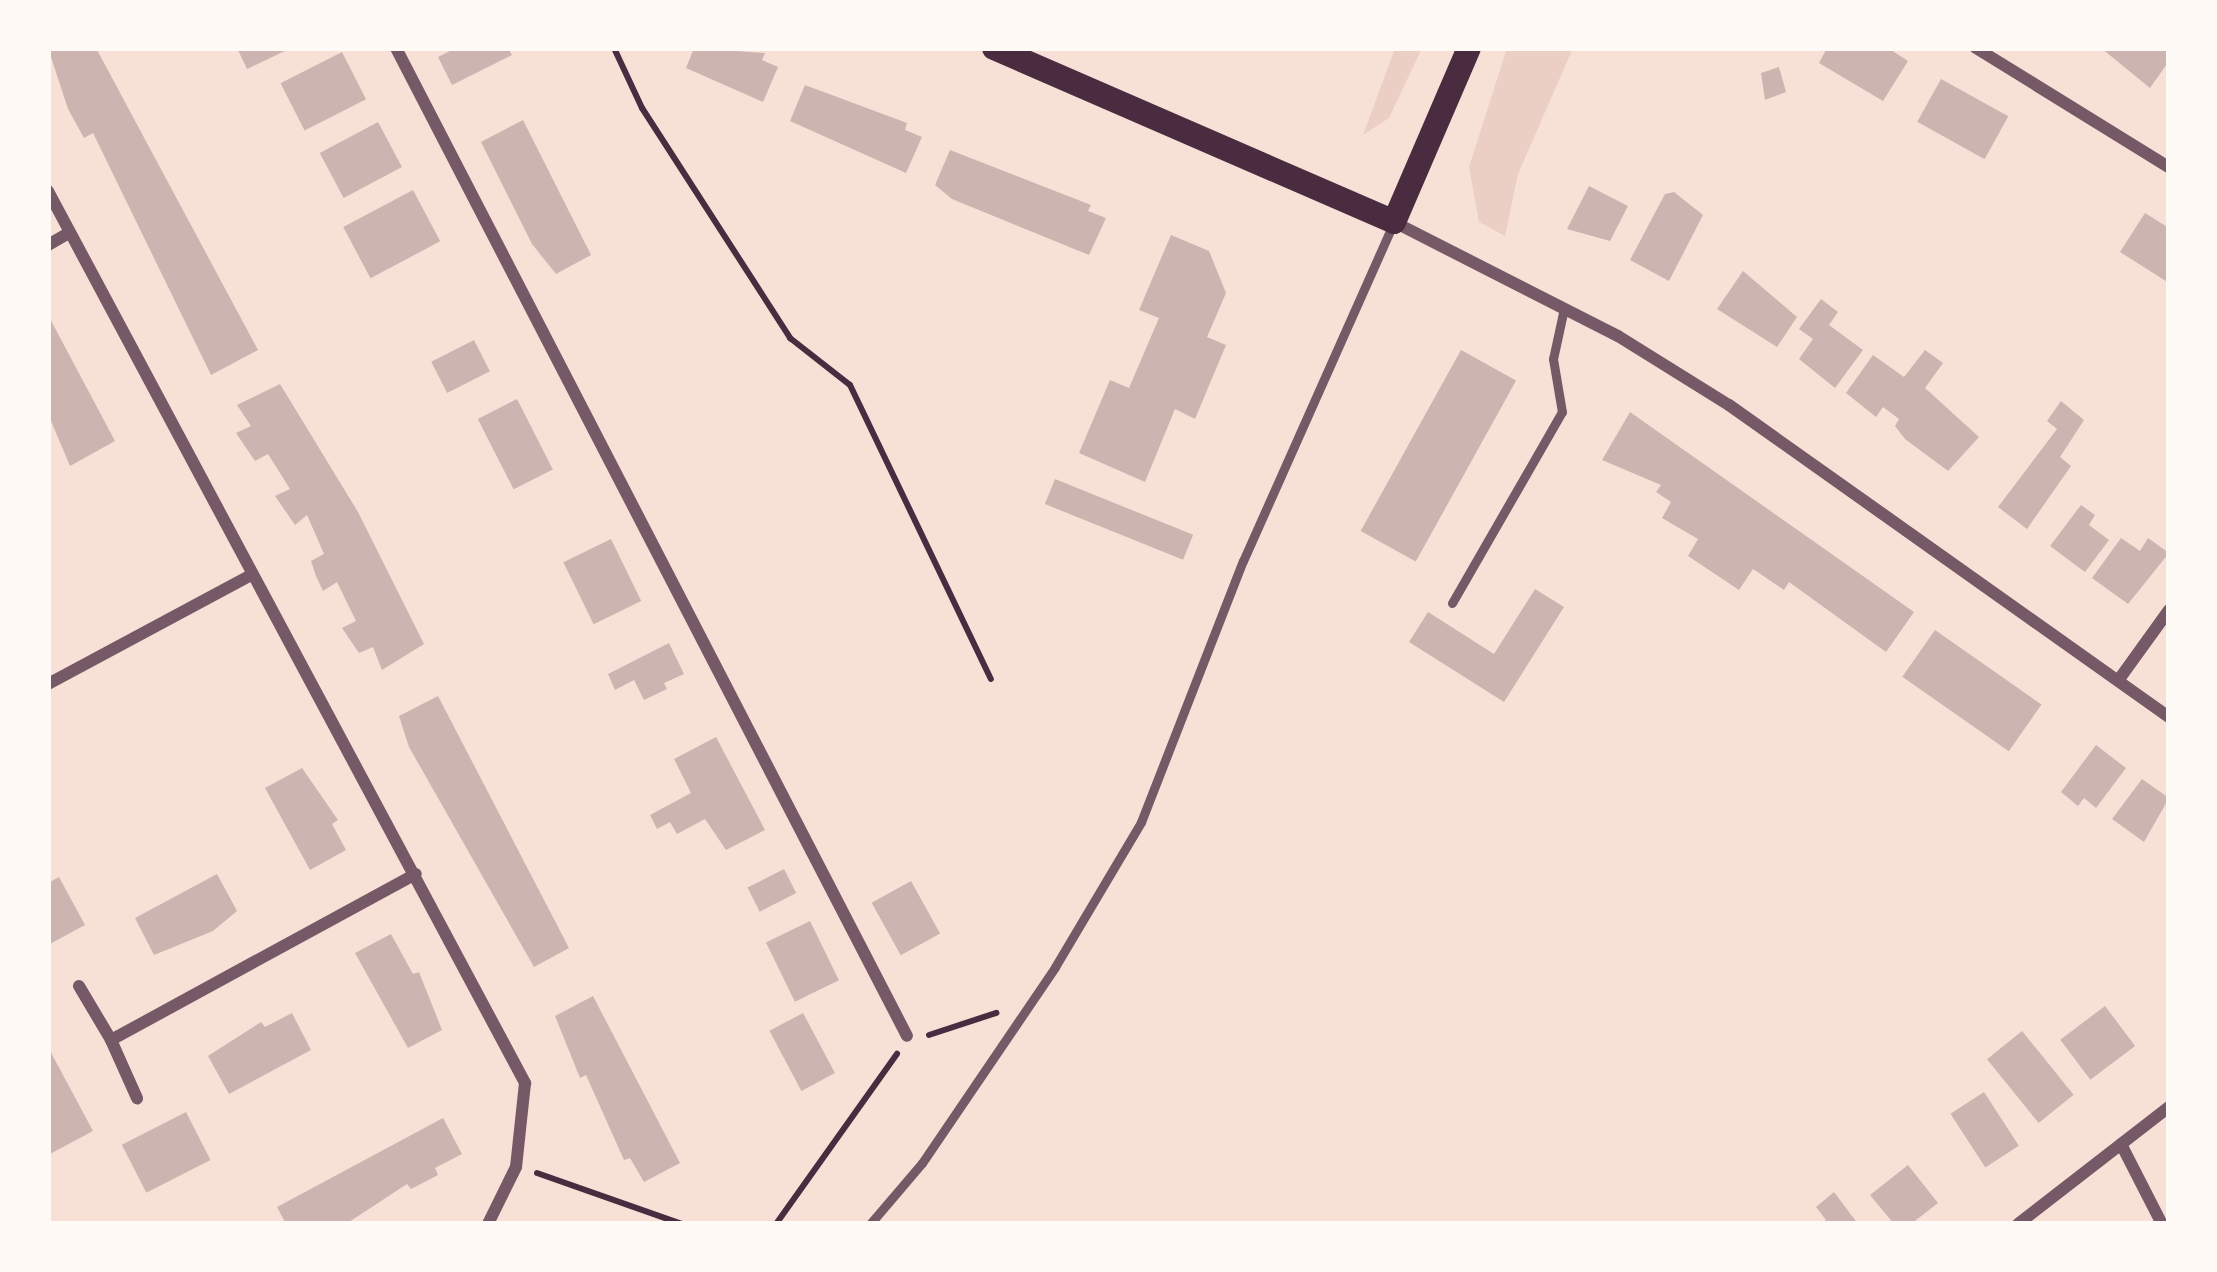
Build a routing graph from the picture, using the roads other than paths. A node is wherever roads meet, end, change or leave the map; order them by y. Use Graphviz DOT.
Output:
graph roads {
  1 [pos="396,48"];
  2 [pos="994,48"];
  3 [pos="1469,48"];
  4 [pos="1976,48"];
  5 [pos="2169,167"];
  6 [pos="48,191"];
  7 [pos="1394,222"];
  8 [pos="69,233"];
  9 [pos="48,244"];
  10 [pos="1564,308"];
  11 [pos="250,575"];
  12 [pos="1452,602"];
  13 [pos="2169,610"];
  14 [pos="2120,678"];
  15 [pos="48,684"];
  16 [pos="2169,717"];
  17 [pos="416,874"];
  18 [pos="79,986"];
  19 [pos="907,1036"];
  20 [pos="111,1040"];
  21 [pos="137,1097"];
  22 [pos="2169,1107"];
  23 [pos="2121,1144"];
  24 [pos="488,1224"];
  25 [pos="870,1224"];
  26 [pos="2018,1224"];
  27 [pos="2162,1224"];
  1 -- 19 [label="street"];
  2 -- 7 [label="main road"];
  3 -- 7 [label="main road"];
  4 -- 5 [label="street"];
  6 -- 8 [label="street"];
  7 -- 10 [label="street"];
  7 -- 25 [label="lane"];
  8 -- 9 [label="street"];
  8 -- 11 [label="street"];
  10 -- 12 [label="lane"];
  10 -- 14 [label="street"];
  11 -- 15 [label="street"];
  11 -- 17 [label="street"];
  13 -- 14 [label="street"];
  14 -- 16 [label="street"];
  17 -- 20 [label="street"];
  17 -- 24 [label="street"];
  18 -- 20 [label="street"];
  20 -- 21 [label="street"];
  22 -- 23 [label="street"];
  23 -- 26 [label="street"];
  23 -- 27 [label="street"];
}
